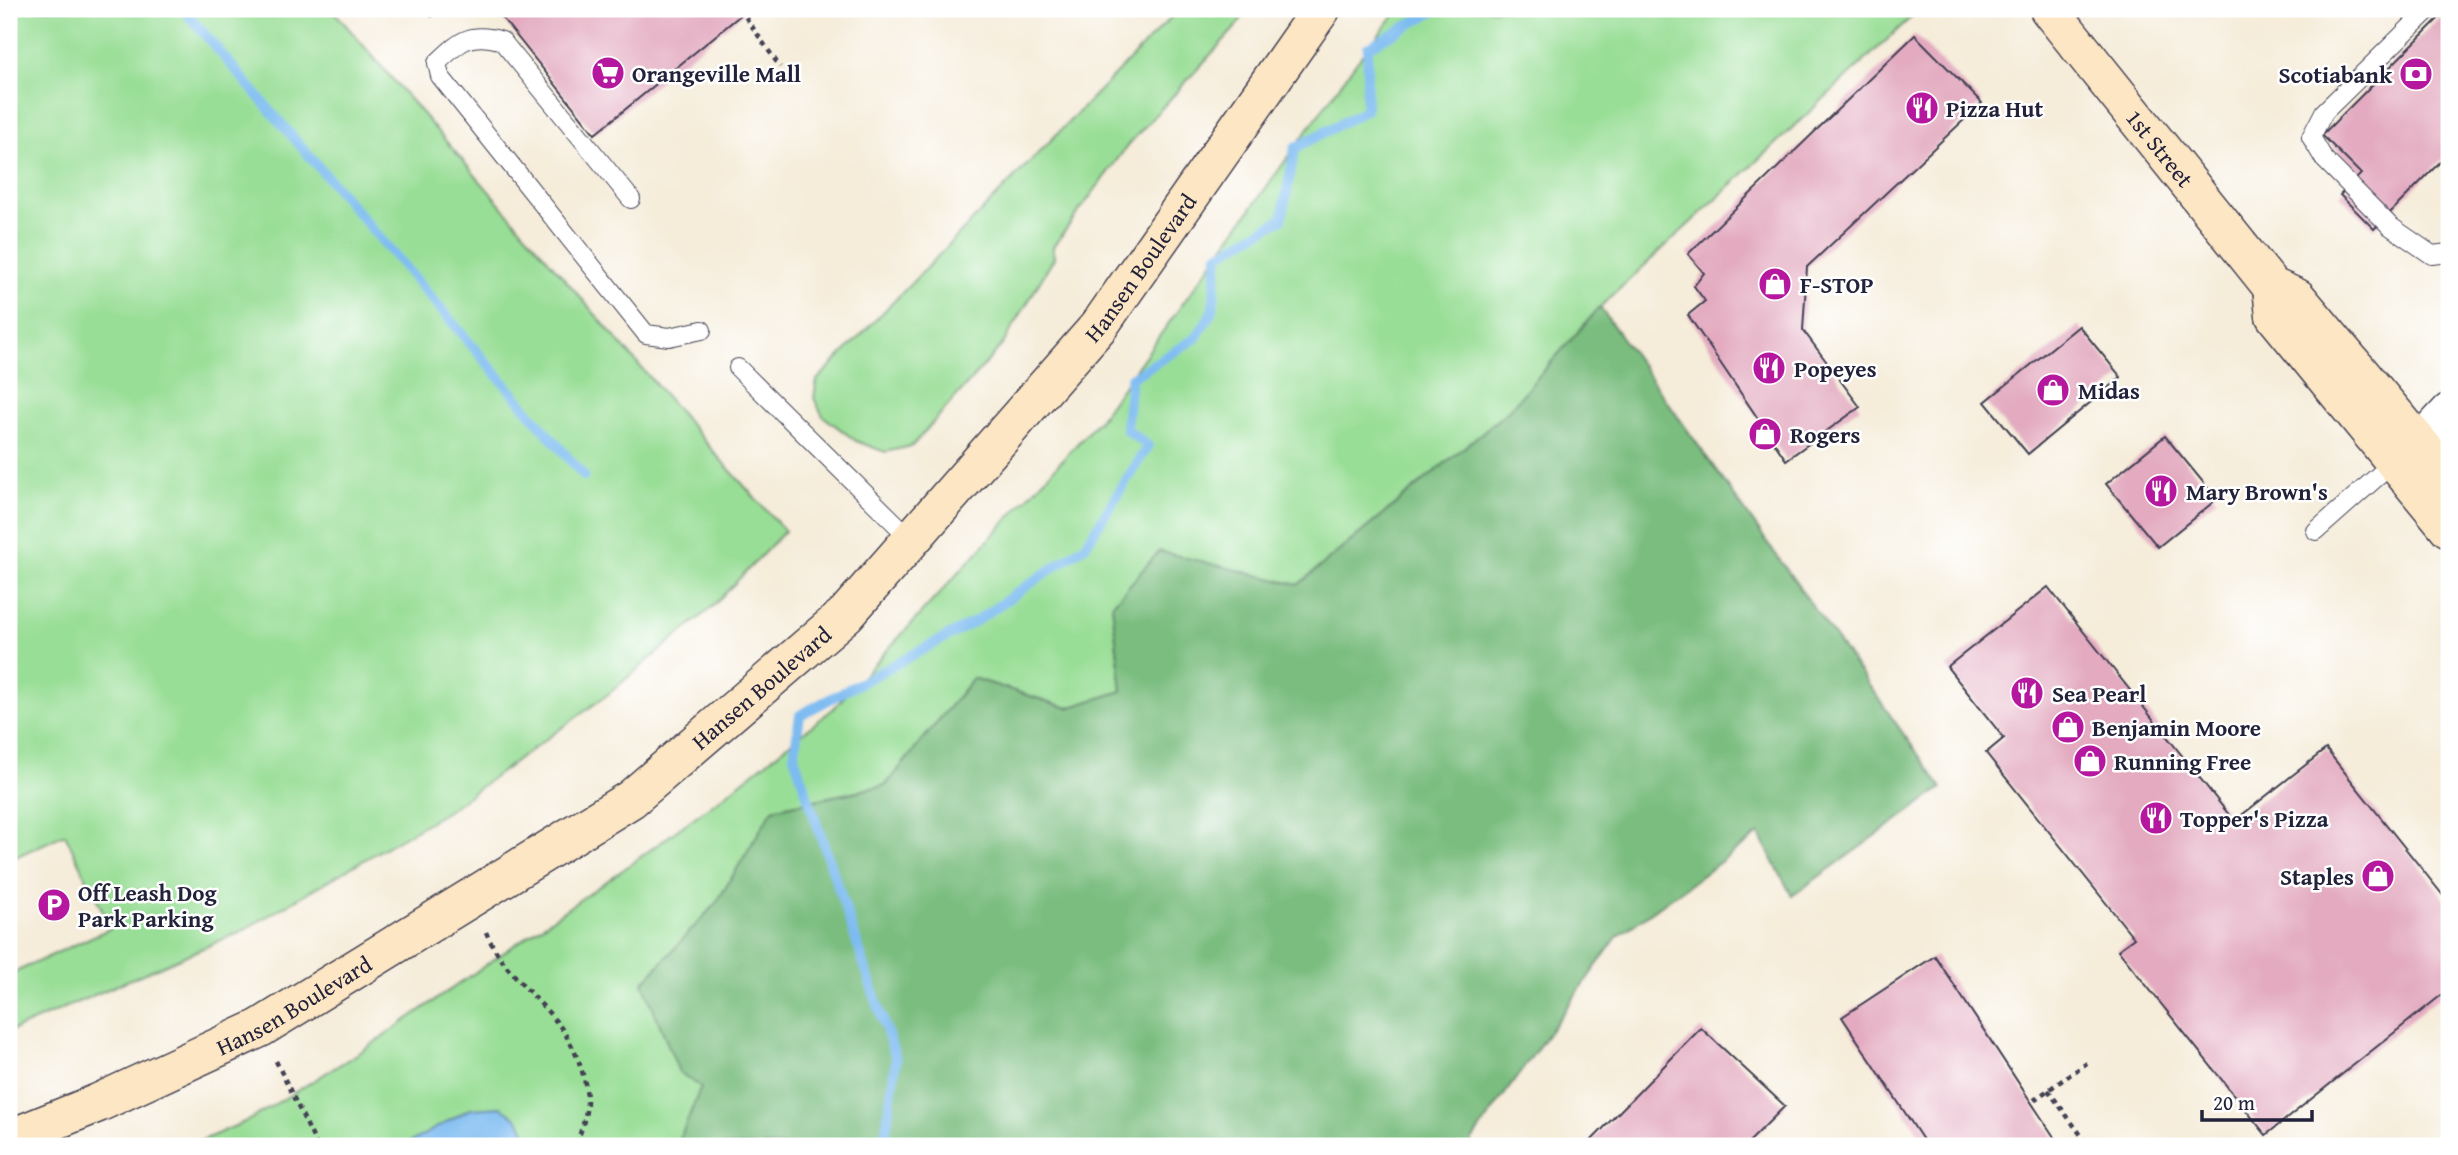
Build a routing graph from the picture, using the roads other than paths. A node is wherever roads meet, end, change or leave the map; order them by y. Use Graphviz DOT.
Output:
graph roads {
  1 [pos="1321,9"];
  2 [pos="2049,9"];
  3 [pos="2429,9"];
  4 [pos="631,199"];
  5 [pos="2449,253"];
  6 [pos="702,330"];
  7 [pos="738,368"];
  8 [pos="2449,411"];
  9 [pos="2407,452"];
  10 [pos="2449,480"];
  11 [pos="2449,528"];
  12 [pos="2316,531"];
  13 [pos="911,539"];
  14 [pos="9,1139"];
  1 -- 13 [label="street, Hansen Boulevard"];
  2 -- 9 [label="street, 1st Street"];
  3 -- 5 [label="lane"];
  4 -- 6 [label="lane"];
  7 -- 13 [label="lane"];
  8 -- 9 [label="street"];
  9 -- 10 [label="street, 1st Street"];
  9 -- 11 [label="street, 1st Street"];
  9 -- 12 [label="lane"];
  13 -- 14 [label="street, Hansen Boulevard"];
}
